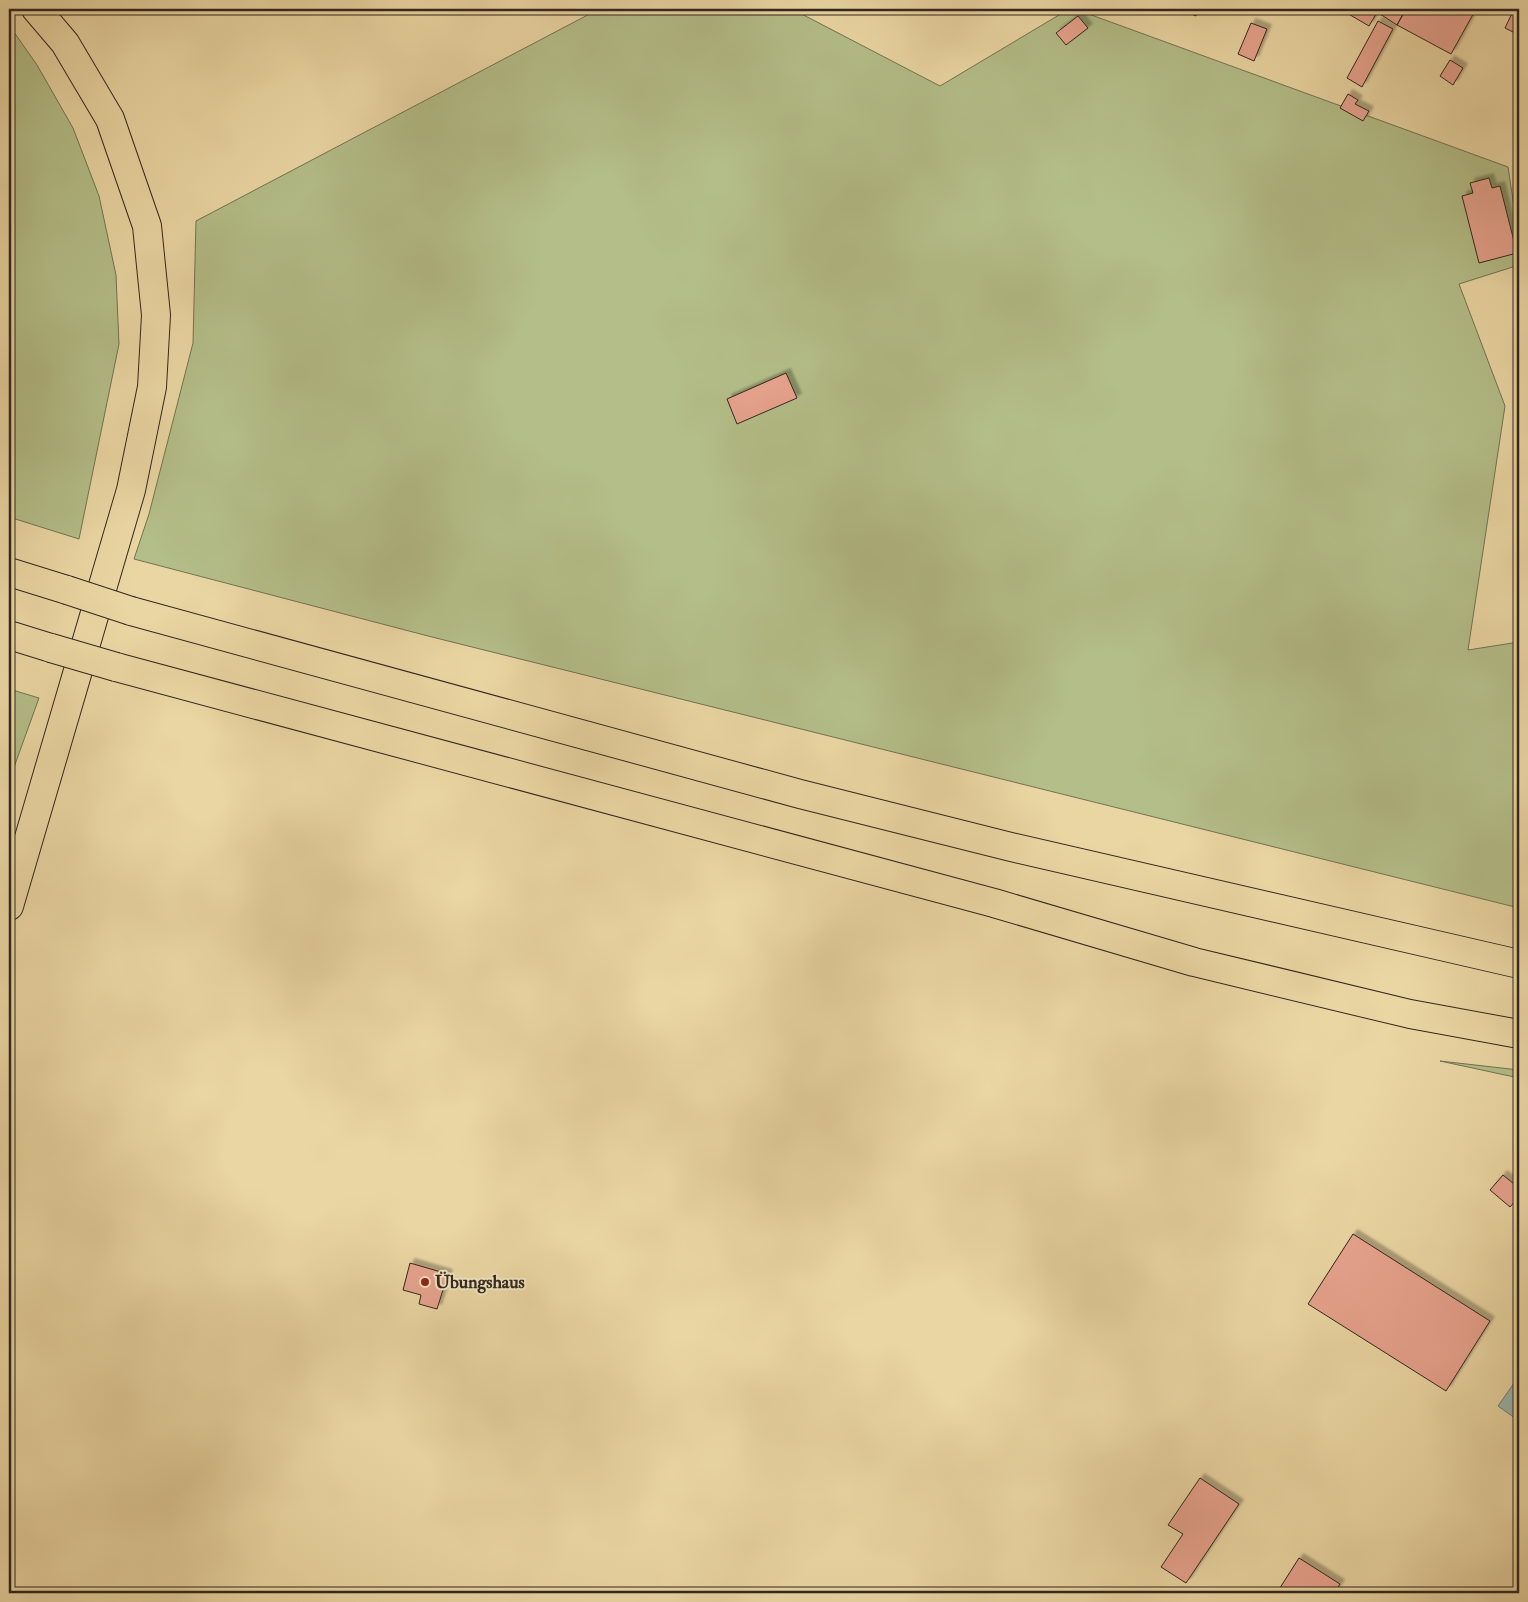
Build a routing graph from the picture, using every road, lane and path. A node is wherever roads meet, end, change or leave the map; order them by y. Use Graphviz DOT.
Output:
graph roads {
  1 [pos="36,9"];
  2 [pos="9,572"];
  3 [pos="9,635"];
  4 [pos="14,884"];
  5 [pos="9,906"];
  6 [pos="1519,964"];
  7 [pos="1519,1034"];
  1 -- 4 [label="highway"];
  2 -- 6 [label="highway, bridge"];
  3 -- 7 [label="highway, bridge"];
  4 -- 5 [label="highway"];
}
